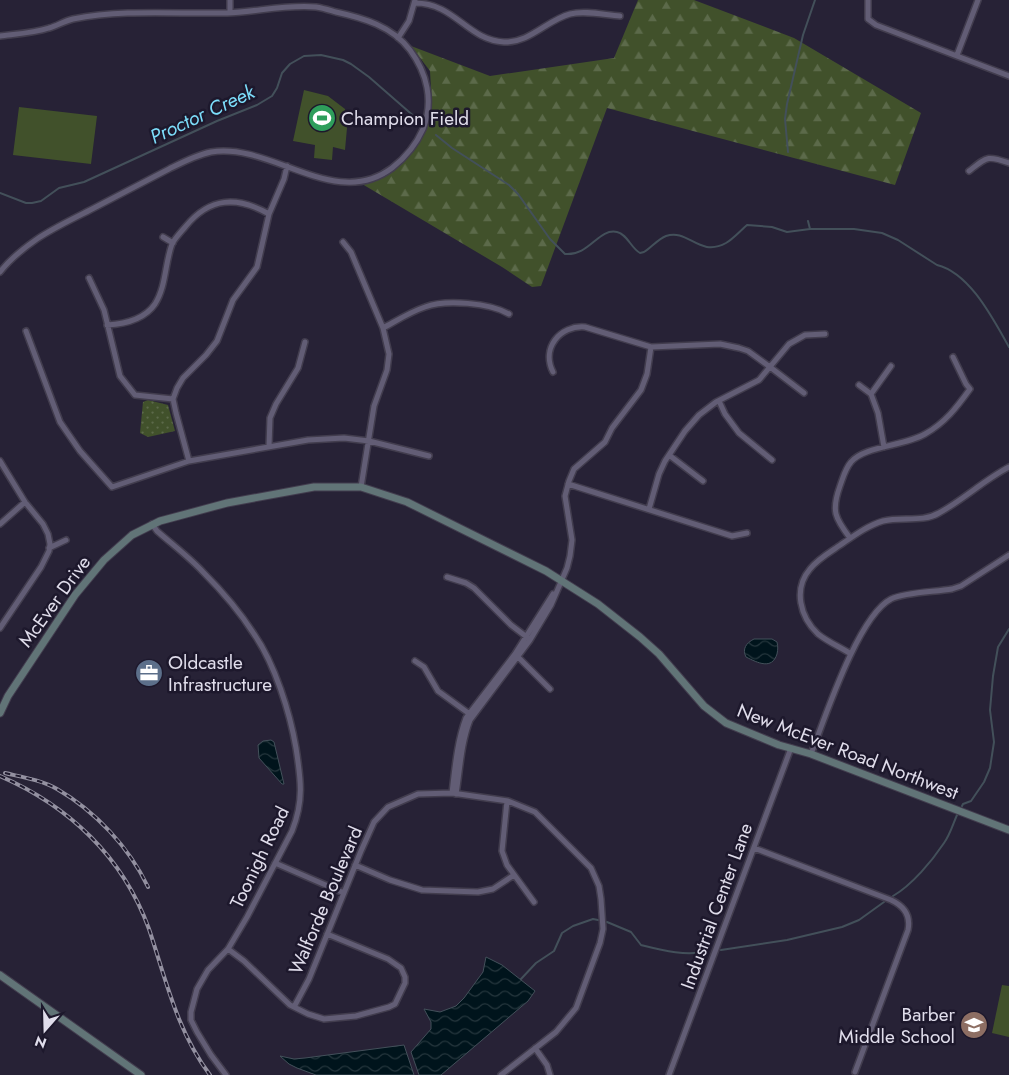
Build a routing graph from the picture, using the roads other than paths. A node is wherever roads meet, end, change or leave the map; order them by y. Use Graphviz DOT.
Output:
graph roads {
  1 [pos="230,0"];
  2 [pos="868,0"];
  3 [pos="978,0"];
  4 [pos="415,2"];
  5 [pos="230,12"];
  6 [pos="620,16"];
  7 [pos="0,36"];
  8 [pos="398,38"];
  9 [pos="957,55"];
  10 [pos="1009,76"];
  11 [pos="1009,163"];
  12 [pos="287,166"];
  13 [pos="969,171"];
  14 [pos="269,214"];
  15 [pos="163,237"];
  16 [pos="343,242"];
  17 [pos="173,243"];
  18 [pos="0,272"];
  19 [pos="89,278"];
  20 [pos="509,314"];
  21 [pos="107,325"];
  22 [pos="383,328"];
  23 [pos="26,331"];
  24 [pos="825,334"];
  25 [pos="305,342"];
  26 [pos="650,348"];
  27 [pos="953,357"];
  28 [pos="891,366"];
  29 [pos="770,367"];
  30 [pos="553,372"];
  31 [pos="859,386"];
  32 [pos="804,393"];
  33 [pos="871,394"];
  34 [pos="173,399"];
  35 [pos="719,401"];
  36 [pos="369,441"];
  37 [pos="269,446"];
  38 [pos="884,447"];
  39 [pos="669,455"];
  40 [pos="429,456"];
  41 [pos="772,460"];
  42 [pos="0,461"];
  43 [pos="189,461"];
  44 [pos="1009,468"];
  45 [pos="703,481"];
  46 [pos="568,484"];
  47 [pos="361,487"];
  48 [pos="25,502"];
  49 [pos="649,509"];
  50 [pos="0,524"];
  51 [pos="152,524"];
  52 [pos="747,533"];
  53 [pos="850,538"];
  54 [pos="66,540"];
  55 [pos="49,548"];
  56 [pos="1009,555"];
  57 [pos="447,577"];
  58 [pos="561,581"];
  59 [pos="0,628"];
  60 [pos="528,638"];
  61 [pos="851,654"];
  62 [pos="517,655"];
  63 [pos="415,661"];
  64 [pos="550,689"];
  65 [pos="0,713"];
  66 [pos="470,715"];
  67 [pos="791,748"];
  68 [pos="811,754"];
  69 [pos="454,794"];
  70 [pos="508,801"];
  71 [pos="1009,830"];
  72 [pos="754,848"];
  73 [pos="275,863"];
  74 [pos="355,865"];
  75 [pos="514,875"];
  76 [pos="344,893"];
  77 [pos="534,902"];
  78 [pos="328,934"];
  79 [pos="228,949"];
  80 [pos="0,975"];
  81 [pos="294,1008"];
  82 [pos="535,1048"];
  83 [pos="855,1072"];
  84 [pos="141,1075"];
  85 [pos="226,1075"];
  86 [pos="501,1075"];
  87 [pos="550,1075"];
  88 [pos="669,1075"];
  1 -- 5 [label="street"];
  2 -- 9 [label="street"];
  3 -- 9 [label="street"];
  4 -- 6 [label="street"];
  4 -- 8 [label="street"];
  5 -- 7 [label="street"];
  5 -- 8 [label="street"];
  8 -- 12 [label="street"];
  9 -- 10 [label="street"];
  11 -- 13 [label="street"];
  12 -- 14 [label="street"];
  12 -- 18 [label="street"];
  14 -- 17 [label="street"];
  14 -- 34 [label="street"];
  15 -- 17 [label="street"];
  16 -- 22 [label="street"];
  17 -- 21 [label="street"];
  19 -- 21 [label="street"];
  20 -- 22 [label="street"];
  21 -- 34 [label="street"];
  22 -- 36 [label="street"];
  23 -- 43 [label="street"];
  24 -- 29 [label="street"];
  25 -- 37 [label="street"];
  26 -- 29 [label="street"];
  26 -- 30 [label="street"];
  26 -- 46 [label="street"];
  27 -- 38 [label="street"];
  28 -- 33 [label="street"];
  29 -- 32 [label="street"];
  29 -- 35 [label="street"];
  31 -- 33 [label="street"];
  33 -- 38 [label="street"];
  34 -- 43 [label="street"];
  35 -- 39 [label="street"];
  35 -- 41 [label="street"];
  36 -- 37 [label="street"];
  36 -- 40 [label="street"];
  36 -- 47 [label="street"];
  37 -- 43 [label="street"];
  38 -- 53 [label="street"];
  39 -- 45 [label="street"];
  39 -- 49 [label="street"];
  42 -- 48 [label="street"];
  44 -- 53 [label="street"];
  46 -- 49 [label="street"];
  46 -- 58 [label="street"];
  47 -- 51 [label="street, New McEver Road Northwest"];
  47 -- 58 [label="street, New McEver Road Northwest"];
  48 -- 50 [label="street"];
  48 -- 55 [label="street"];
  49 -- 52 [label="street"];
  51 -- 65 [label="street, McEver Drive"];
  51 -- 73 [label="street, Toonigh Road"];
  53 -- 61 [label="street"];
  54 -- 55 [label="street"];
  55 -- 59 [label="street"];
  56 -- 61 [label="street"];
  57 -- 60 [label="street"];
  58 -- 60 [label="street"];
  58 -- 67 [label="street, New McEver Road Northwest"];
  60 -- 62 [label="street"];
  61 -- 68 [label="street"];
  62 -- 64 [label="street"];
  62 -- 66 [label="street"];
  63 -- 66 [label="street"];
  66 -- 69 [label="street"];
  67 -- 68 [label="street, New McEver Road Northwest"];
  67 -- 72 [label="street, Industrial Center Lane"];
  68 -- 71 [label="street, New McEver Road Northwest"];
  69 -- 70 [label="street, Walforde Boulevard"];
  69 -- 74 [label="street, Walforde Boulevard"];
  70 -- 75 [label="street"];
  70 -- 82 [label="street, Walforde Boulevard"];
  72 -- 83 [label="street"];
  72 -- 88 [label="street, Industrial Center Lane"];
  73 -- 76 [label="street"];
  73 -- 79 [label="street, Toonigh Road"];
  74 -- 75 [label="street"];
  74 -- 76 [label="street, Walforde Boulevard"];
  75 -- 77 [label="street"];
  76 -- 78 [label="street, Walforde Boulevard"];
  78 -- 81 [label="street, Walforde Boulevard"];
  78 -- 81 [label="street"];
  79 -- 81 [label="street"];
  79 -- 85 [label="street, Toonigh Road"];
  80 -- 84 [label="street"];
  82 -- 86 [label="street, Walforde Boulevard"];
  82 -- 87 [label="street"];
}
